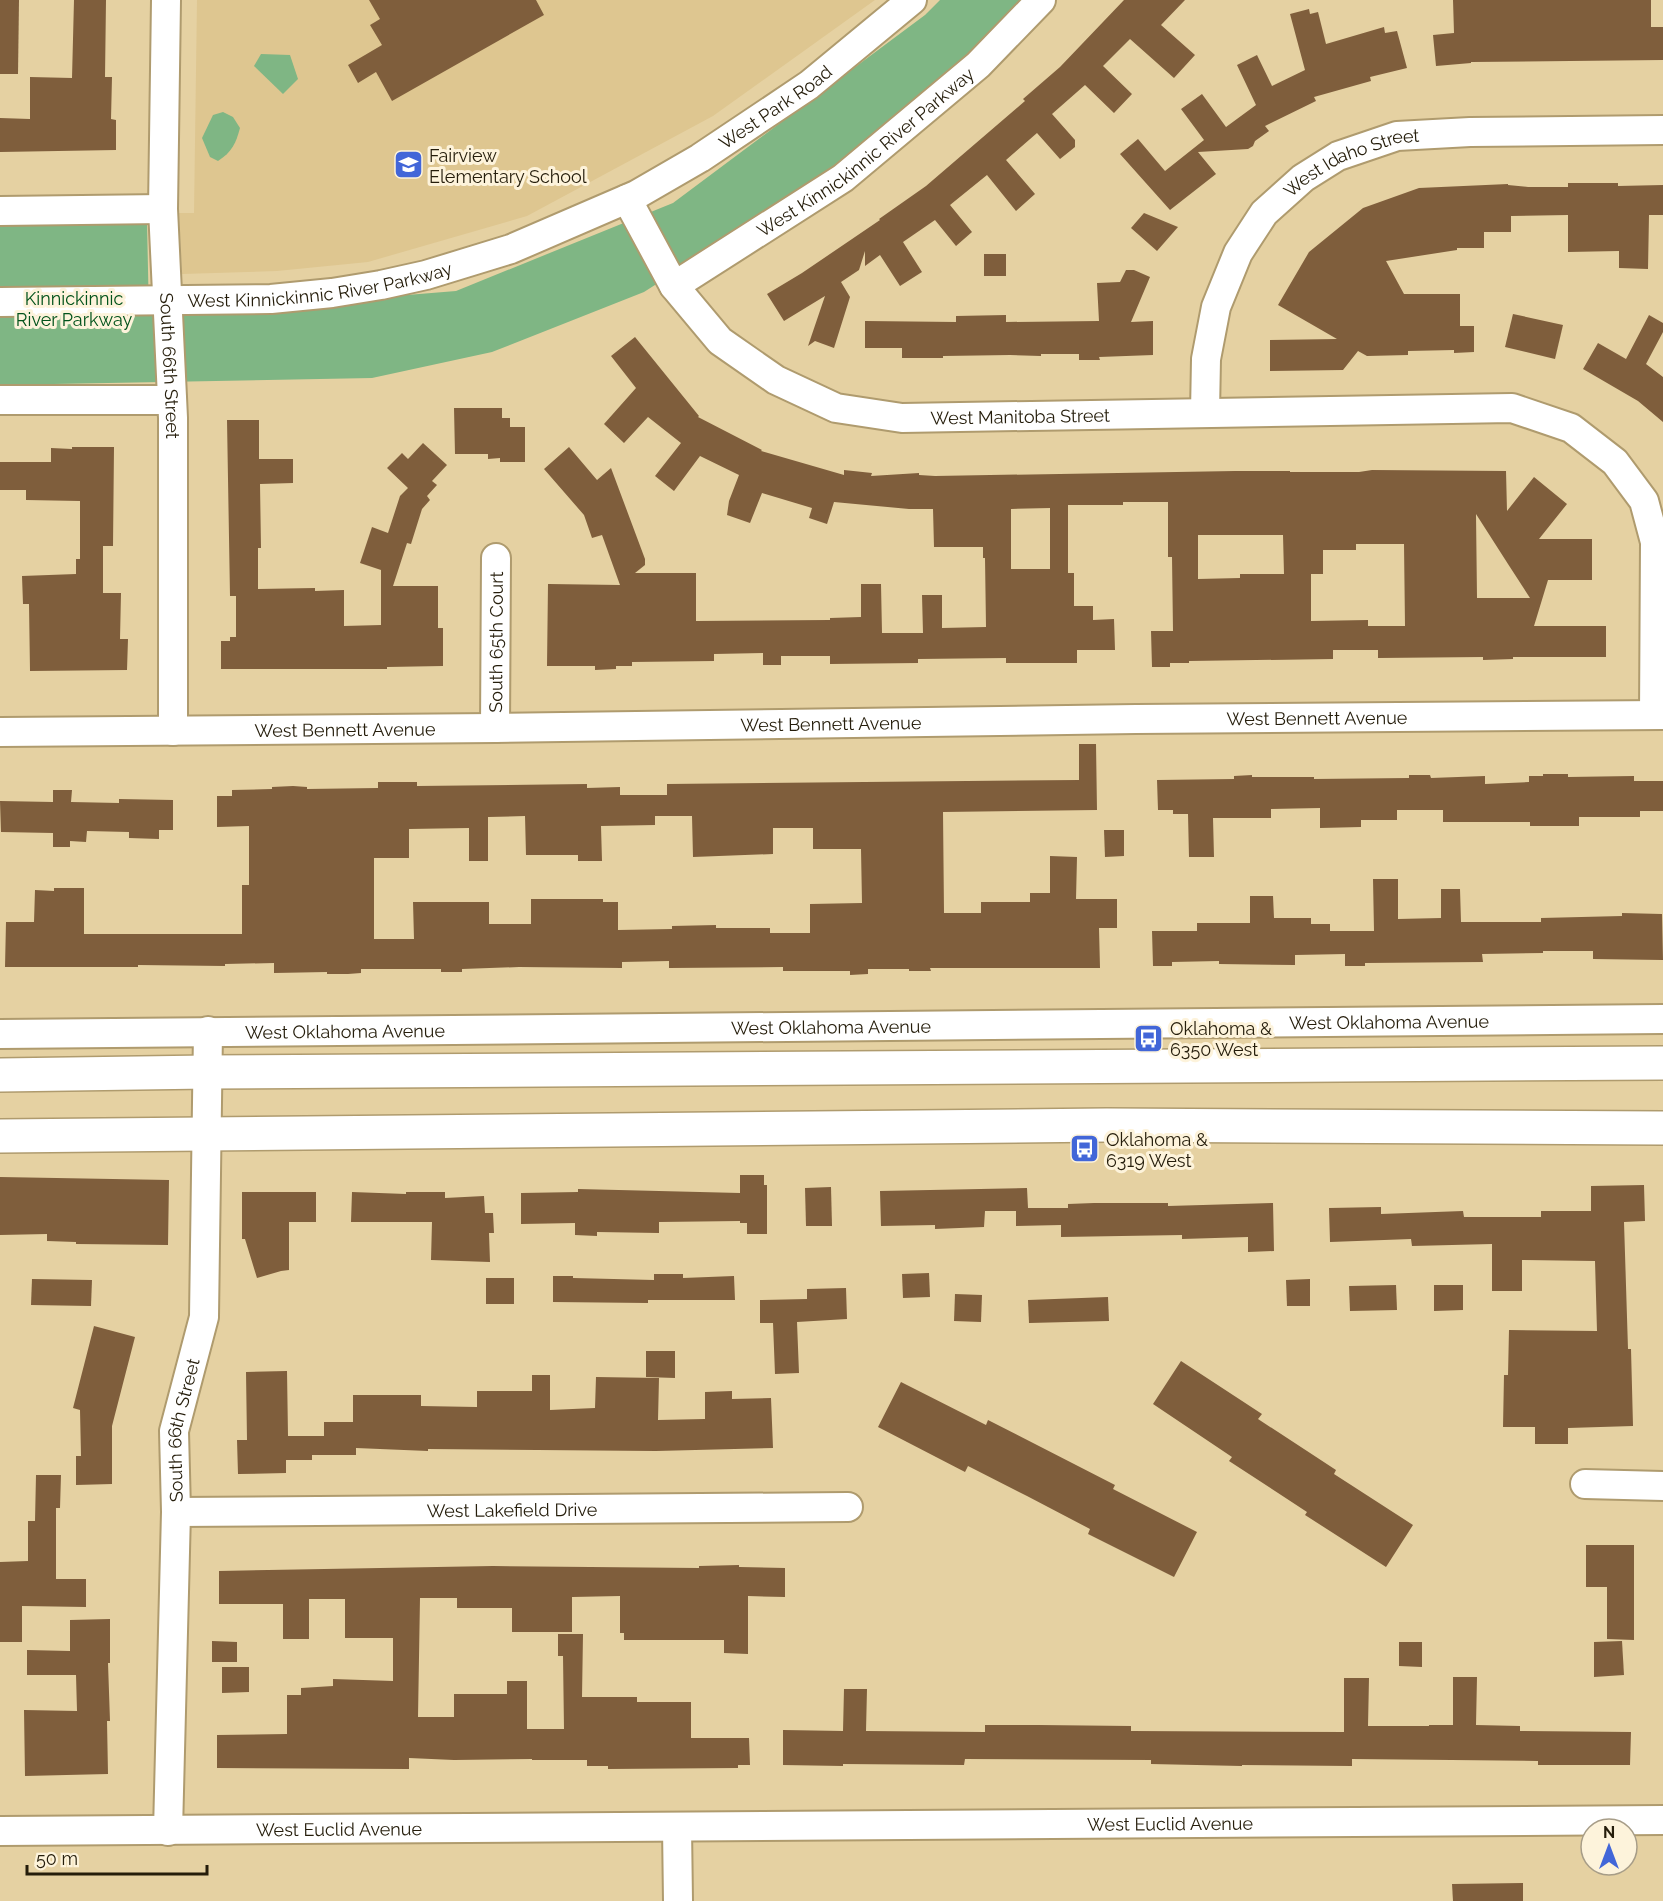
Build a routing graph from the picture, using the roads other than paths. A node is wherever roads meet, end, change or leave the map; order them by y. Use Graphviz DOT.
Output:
graph roads {
  1 [pos="166,0"];
  2 [pos="912,0"];
  3 [pos="1041,0"];
  4 [pos="1663,130"];
  5 [pos="627,199"];
  6 [pos="163,209"];
  7 [pos="0,210"];
  8 [pos="674,286"];
  9 [pos="167,301"];
  10 [pos="0,302"];
  11 [pos="0,400"];
  12 [pos="172,400"];
  13 [pos="1205,412"];
  14 [pos="496,558"];
  15 [pos="1658,715"];
  16 [pos="495,728"];
  17 [pos="173,731"];
  18 [pos="0,732"];
  19 [pos="1663,1019"];
  20 [pos="208,1031"];
  21 [pos="0,1034"];
  22 [pos="1663,1063"];
  23 [pos="207,1072"];
  24 [pos="0,1076"];
  25 [pos="1663,1128"];
  26 [pos="207,1133"];
  27 [pos="0,1136"];
  28 [pos="1585,1484"];
  29 [pos="1663,1486"];
  30 [pos="848,1507"];
  31 [pos="176,1512"];
  32 [pos="1663,1820"];
  33 [pos="677,1827"];
  34 [pos="0,1831"];
  35 [pos="168,1831"];
  36 [pos="678,1901"];
  1 -- 6 [label="street, South 66th Street"];
  2 -- 5 [label="street, West Park Road"];
  3 -- 8 [label="street, West Kinnickinnic River Parkway"];
  4 -- 13 [label="street, West Idaho Street"];
  5 -- 8 [label="street, West Manitoba Street"];
  5 -- 9 [label="street, West Kinnickinnic River Parkway"];
  6 -- 7 [label="street"];
  6 -- 9 [label="street, South 66th Street"];
  8 -- 13 [label="street, West Manitoba Street"];
  9 -- 10 [label="street, West Kinnickinnic River Parkway"];
  9 -- 12 [label="street, South 66th Street"];
  11 -- 12 [label="street"];
  12 -- 17 [label="street, South 66th Street"];
  13 -- 15 [label="street, West Manitoba Street"];
  14 -- 16 [label="street, South 65th Court"];
  15 -- 16 [label="street, West Bennett Avenue"];
  16 -- 17 [label="street, West Bennett Avenue"];
  17 -- 18 [label="street, West Bennett Avenue"];
  19 -- 20 [label="street, West Oklahoma Avenue"];
  20 -- 21 [label="street, West Oklahoma Avenue"];
  20 -- 23 [label="street, South 66th Street"];
  22 -- 23 [label="main road"];
  23 -- 24 [label="main road"];
  23 -- 26 [label="street, South 66th Street"];
  25 -- 26 [label="main road"];
  26 -- 27 [label="main road"];
  26 -- 31 [label="street, South 66th Street"];
  28 -- 29 [label="street"];
  30 -- 31 [label="street, West Lakefield Drive"];
  31 -- 35 [label="street, South 66th Street"];
  32 -- 33 [label="street, West Euclid Avenue"];
  33 -- 35 [label="street, West Euclid Avenue"];
  33 -- 36 [label="street"];
  34 -- 35 [label="street, West Euclid Avenue"];
}
